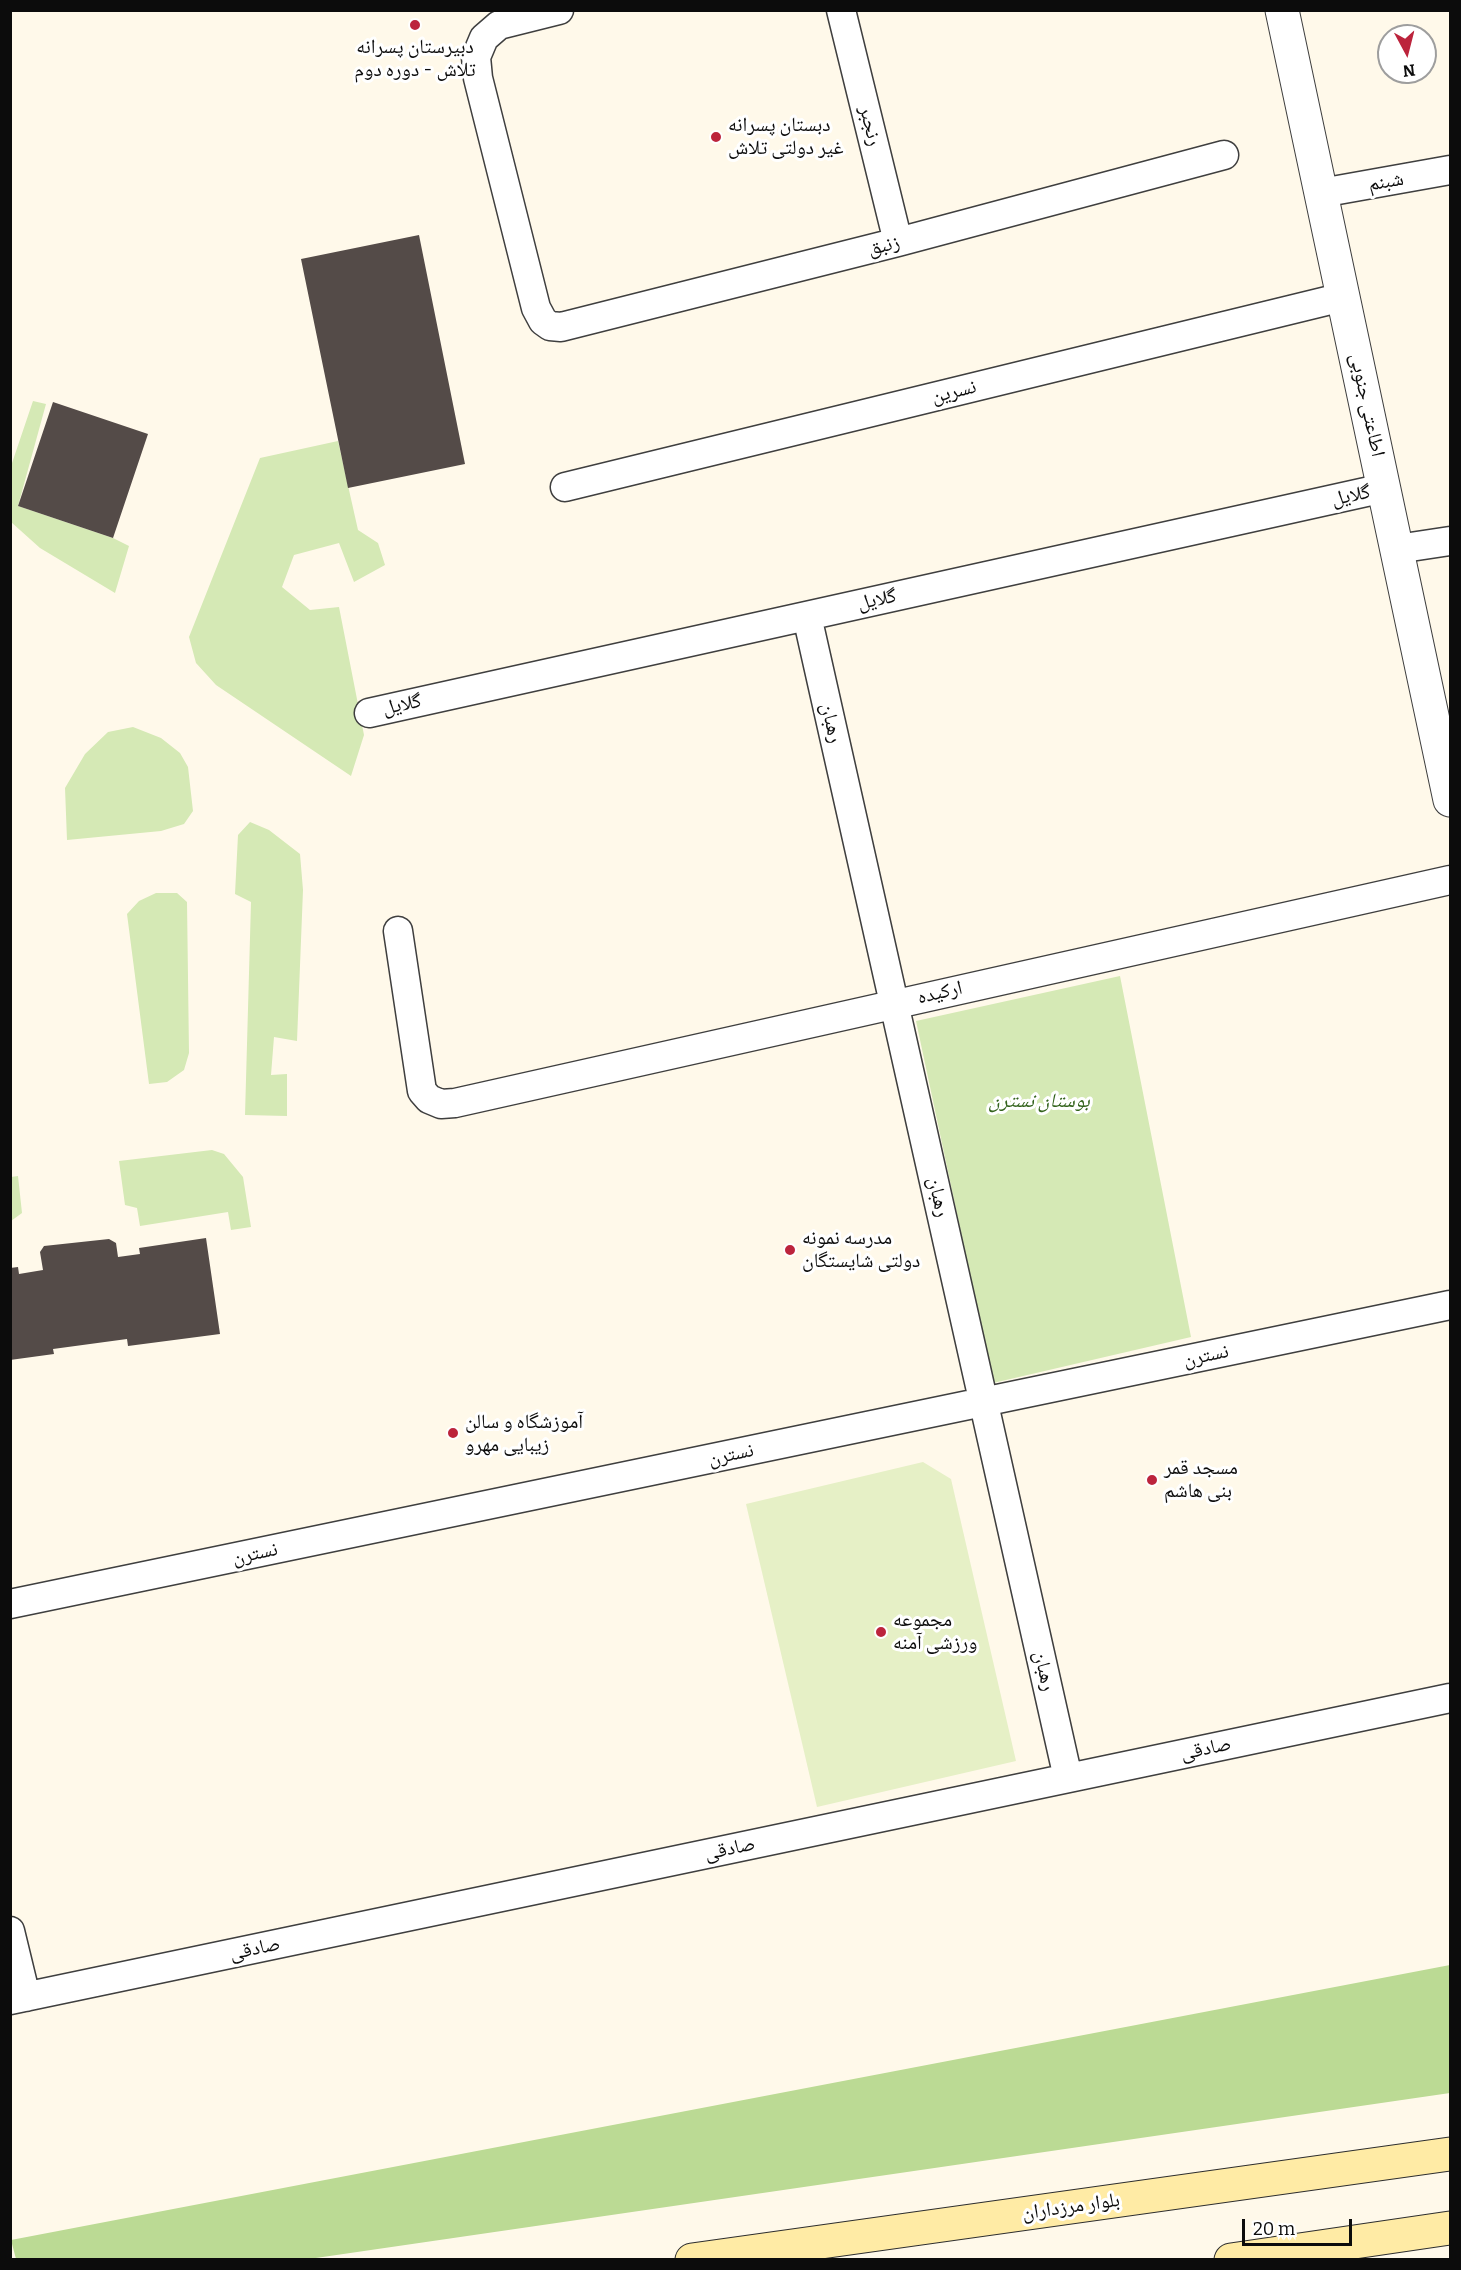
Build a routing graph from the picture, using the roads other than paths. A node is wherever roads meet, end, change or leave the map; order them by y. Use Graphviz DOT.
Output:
graph roads {
  1 [pos="559,10"];
  2 [pos="841,10"];
  3 [pos="1282,10"];
  4 [pos="1224,155"];
  5 [pos="1450,170"];
  6 [pos="1322,193"];
  7 [pos="898,243"];
  8 [pos="1343,297"];
  9 [pos="565,487"];
  10 [pos="1384,488"];
  11 [pos="1450,541"];
  12 [pos="1397,549"];
  13 [pos="807,616"];
  14 [pos="369,713"];
  15 [pos="1450,800"];
  16 [pos="1450,880"];
  17 [pos="398,932"];
  18 [pos="894,1004"];
  19 [pos="1450,1305"];
  20 [pos="984,1402"];
  21 [pos="10,1604"];
  22 [pos="1450,1698"];
  23 [pos="1068,1778"];
  24 [pos="10,1932"];
  25 [pos="19,1999"];
  26 [pos="1450,2154"];
  27 [pos="1450,2228"];
  28 [pos="692,2259"];
  29 [pos="1231,2259"];
  1 -- 7 [label="street, زنبق"];
  2 -- 7 [label="street, رنجبر"];
  3 -- 6 [label="street, اطاعتی جنوبی"];
  4 -- 7 [label="street, زنبق"];
  5 -- 6 [label="street, شبنم"];
  6 -- 8 [label="street, اطاعتی جنوبی"];
  8 -- 9 [label="street, نسرین"];
  8 -- 10 [label="street, اطاعتی جنوبی"];
  10 -- 12 [label="street, اطاعتی جنوبی"];
  10 -- 13 [label="street, گلایل"];
  11 -- 12 [label="street"];
  12 -- 15 [label="street, اطاعتی جنوبی"];
  13 -- 14 [label="street, گلایل"];
  13 -- 18 [label="street, رهبان"];
  16 -- 18 [label="street, ارکیده"];
  17 -- 18 [label="street, ارکیده"];
  18 -- 20 [label="street, رهبان"];
  19 -- 20 [label="street, نسترن"];
  20 -- 21 [label="street, نسترن"];
  20 -- 23 [label="street, رهبان"];
  22 -- 23 [label="street, صادقی"];
  23 -- 25 [label="street, صادقی"];
  24 -- 25 [label="street"];
  26 -- 28 [label="main road, بلوار مرزداران"];
  27 -- 29 [label="main road"];
}
